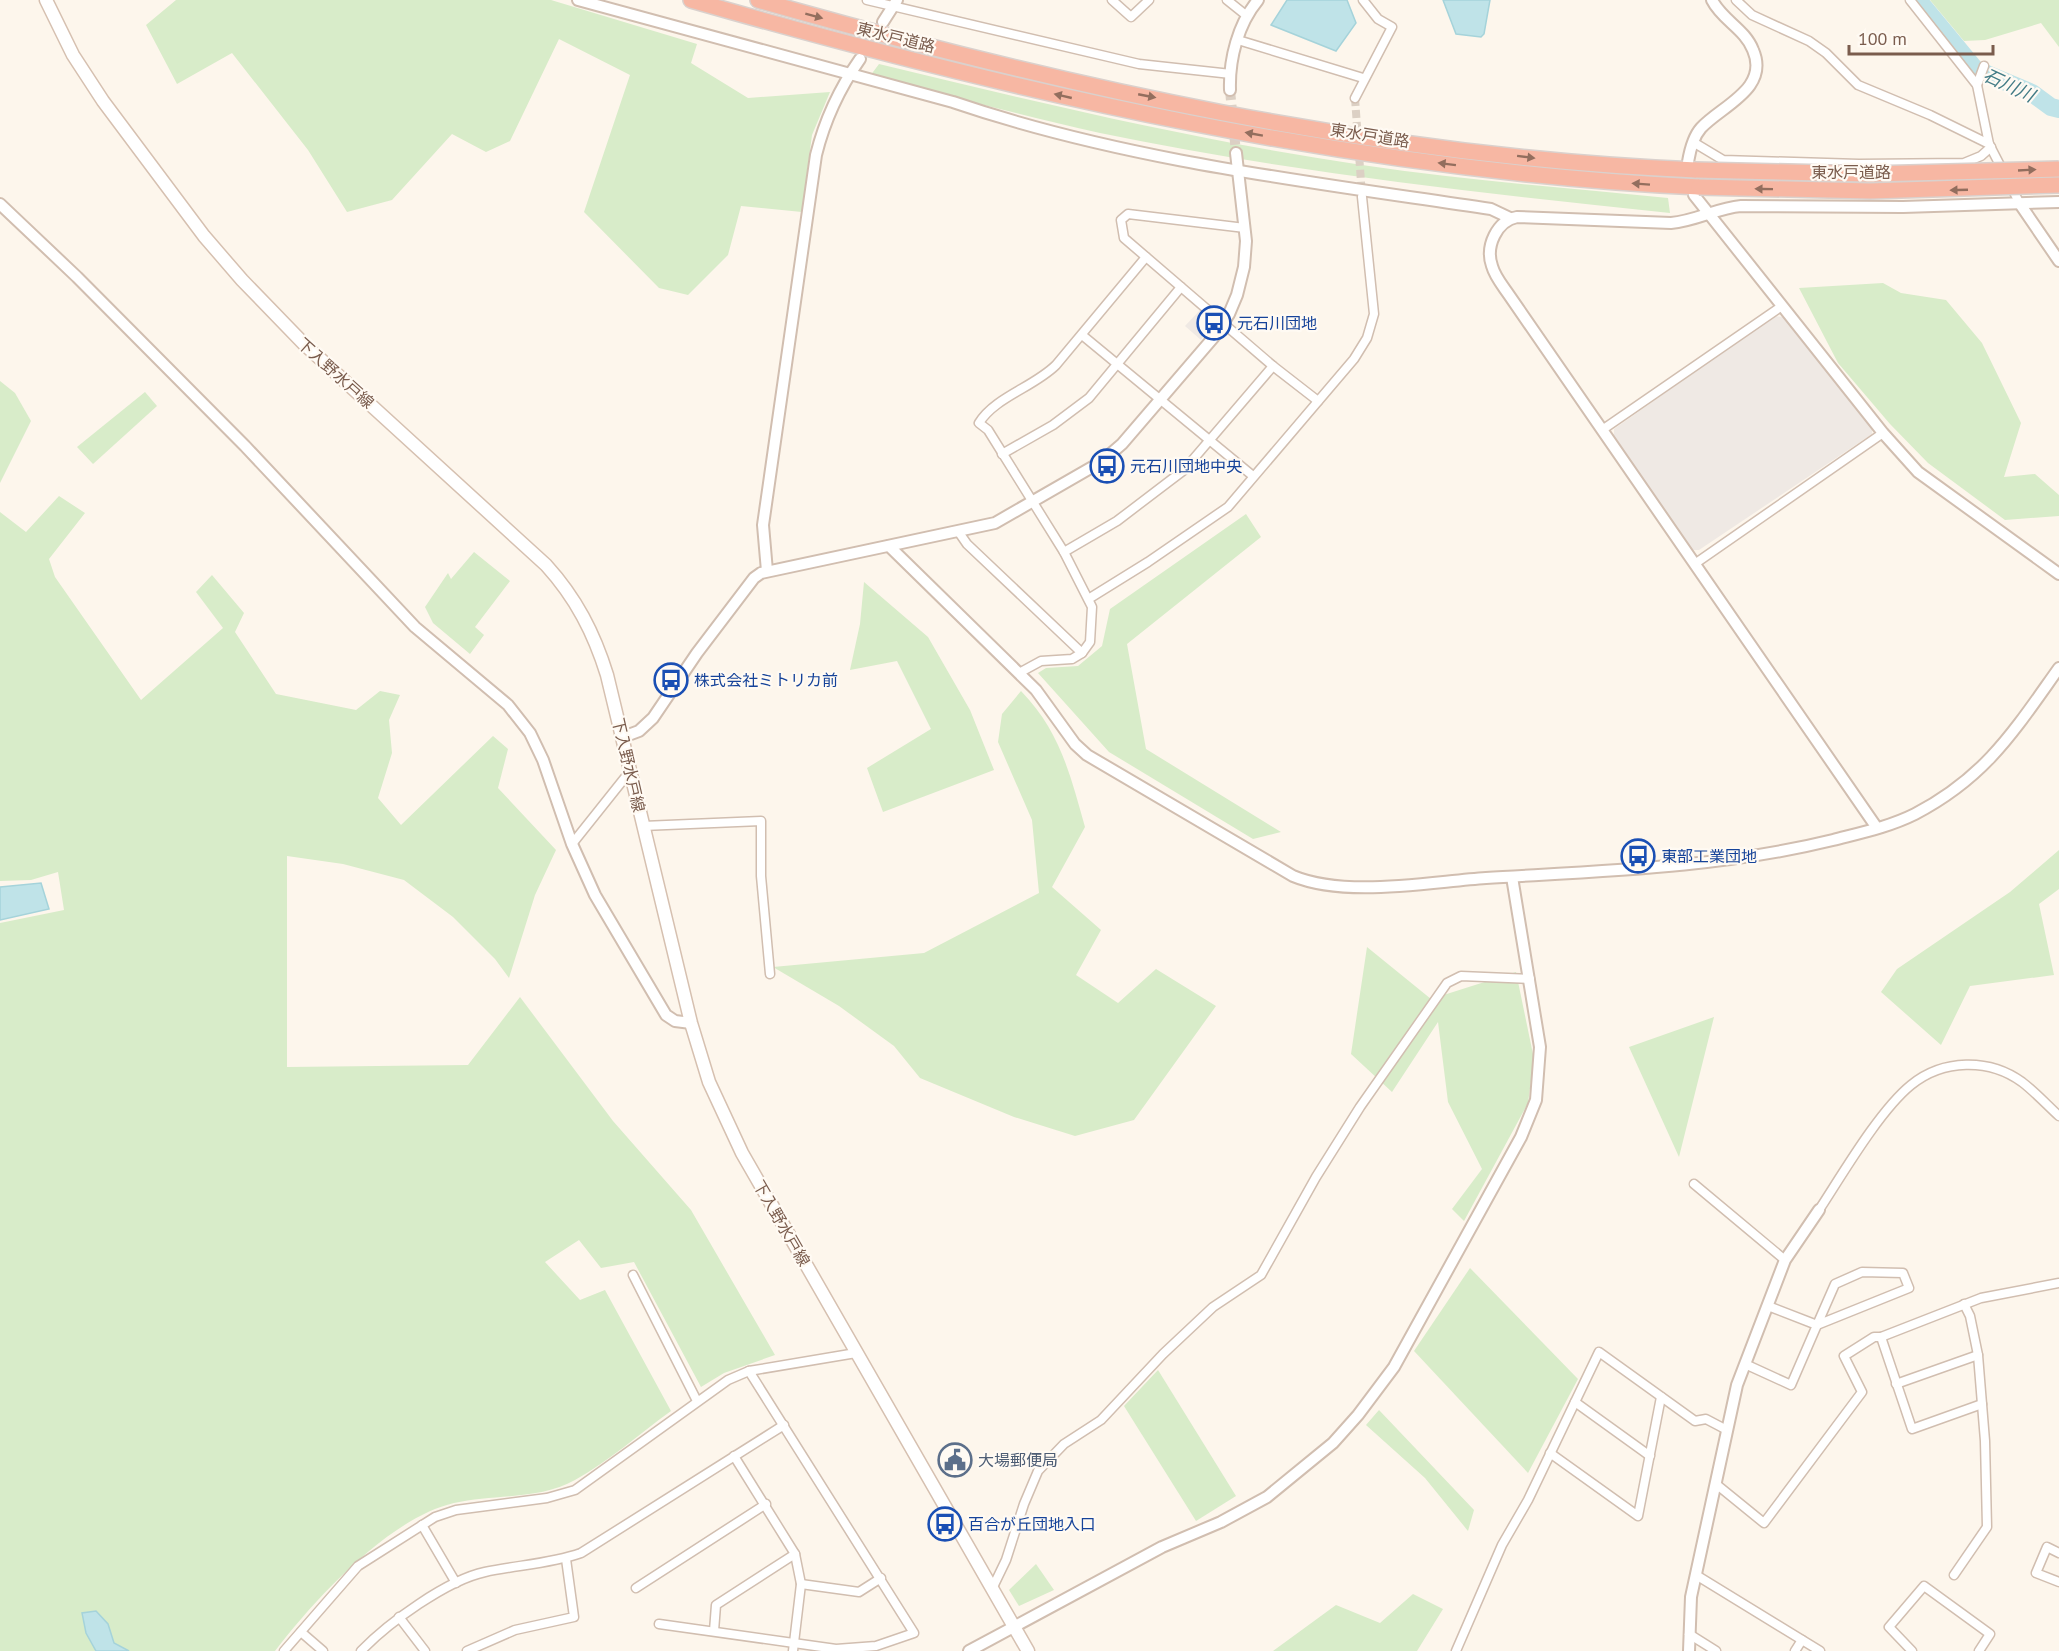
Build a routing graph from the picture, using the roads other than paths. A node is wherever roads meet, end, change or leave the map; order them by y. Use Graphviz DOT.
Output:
graph roads {
  1 [pos="46,0"];
  2 [pos="578,0"];
  3 [pos="691,0"];
  4 [pos="758,0"];
  5 [pos="867,0"];
  6 [pos="1112,0"];
  7 [pos="1149,0"];
  8 [pos="1227,0"];
  9 [pos="1258,0"];
  10 [pos="1363,0"];
  11 [pos="1712,0"];
  12 [pos="1736,0"];
  13 [pos="1910,0"];
  14 [pos="895,4"];
  15 [pos="1247,16"];
  16 [pos="883,22"];
  17 [pos="1238,40"];
  18 [pos="860,59"];
  19 [pos="1984,66"];
  20 [pos="1231,74"];
  21 [pos="849,75"];
  22 [pos="1364,78"];
  23 [pos="1977,85"];
  24 [pos="1230,90"];
  25 [pos="1355,98"];
  26 [pos="1693,142"];
  27 [pos="1990,146"];
  28 [pos="1236,153"];
  29 [pos="1692,166"];
  30 [pos="2059,169"];
  31 [pos="1239,171"];
  32 [pos="2059,185"];
  33 [pos="1696,191"];
  34 [pos="1362,197"];
  35 [pos="2059,202"];
  36 [pos="0,204"];
  37 [pos="2020,204"];
  38 [pos="1708,214"];
  39 [pos="1510,218"];
  40 [pos="1245,228"];
  41 [pos="1146,257"];
  42 [pos="2059,261"];
  43 [pos="1181,287"];
  44 [pos="1782,306"];
  45 [pos="1224,323"];
  46 [pos="1082,335"];
  47 [pos="1118,364"];
  48 [pos="1273,366"];
  49 [pos="1162,399"];
  50 [pos="1318,401"];
  51 [pos="1602,430"];
  52 [pos="1883,433"];
  53 [pos="1210,441"];
  54 [pos="1002,453"];
  55 [pos="1253,476"];
  56 [pos="1032,504"];
  57 [pos="958,531"];
  58 [pos="889,546"];
  59 [pos="1064,552"];
  60 [pos="1696,563"];
  61 [pos="767,571"];
  62 [pos="2059,574"];
  63 [pos="1090,598"];
  64 [pos="1082,653"];
  65 [pos="2059,668"];
  66 [pos="1019,673"];
  67 [pos="623,737"];
  68 [pos="631,770"];
  69 [pos="643,826"];
  70 [pos="1877,828"];
  71 [pos="572,844"];
  72 [pos="1512,877"];
  73 [pos="770,974"];
  74 [pos="1530,979"];
  75 [pos="691,1023"];
  76 [pos="2059,1116"];
  77 [pos="1694,1184"];
  78 [pos="1819,1210"];
  79 [pos="1785,1260"];
  80 [pos="633,1275"];
  81 [pos="2059,1283"];
  82 [pos="1964,1304"];
  83 [pos="1768,1306"];
  84 [pos="1817,1325"];
  85 [pos="1881,1337"];
  86 [pos="856,1353"];
  87 [pos="1978,1355"];
  88 [pos="1745,1364"];
  89 [pos="749,1371"];
  90 [pos="1896,1384"];
  91 [pos="1661,1397"];
  92 [pos="697,1401"];
  93 [pos="1575,1402"];
  94 [pos="1982,1404"];
  95 [pos="784,1425"];
  96 [pos="1725,1430"];
  97 [pos="1550,1453"];
  98 [pos="734,1456"];
  99 [pos="1650,1456"];
  100 [pos="1716,1484"];
  101 [pos="766,1504"];
  102 [pos="422,1525"];
  103 [pos="2059,1553"];
  104 [pos="795,1554"];
  105 [pos="566,1559"];
  106 [pos="1696,1575"];
  107 [pos="1954,1575"];
  108 [pos="881,1578"];
  109 [pos="2059,1582"];
  110 [pos="456,1583"];
  111 [pos="801,1584"];
  112 [pos="636,1588"];
  113 [pos="992,1589"];
  114 [pos="399,1617"];
  115 [pos="659,1624"];
  116 [pos="1013,1625"];
  117 [pos="714,1631"];
  118 [pos="301,1632"];
  119 [pos="1689,1634"];
  120 [pos="1802,1640"];
  121 [pos="794,1647"];
  122 [pos="284,1651"];
  123 [pos="323,1651"];
  124 [pos="361,1651"];
  125 [pos="425,1651"];
  126 [pos="467,1651"];
  127 [pos="969,1651"];
  128 [pos="1028,1651"];
  129 [pos="1456,1651"];
  130 [pos="1689,1651"];
  131 [pos="1716,1651"];
  132 [pos="1795,1651"];
  133 [pos="1820,1651"];
  134 [pos="1912,1651"];
  135 [pos="1979,1651"];
  1 -- 67 [label="main road, 下入野水戸線"];
  2 -- 21 [label="street"];
  33 -- 3 [label="highway, 東水戸道路, one-way"];
  4 -- 29 [label="highway, 東水戸道路, one-way"];
  5 -- 14 [label="street"];
  6 -- 7 [label="street"];
  8 -- 15 [label="street"];
  9 -- 15 [label="street"];
  10 -- 22 [label="street"];
  11 -- 26 [label="street"];
  12 -- 27 [label="street"];
  13 -- 23 [label="street"];
  14 -- 16 [label="street"];
  14 -- 20 [label="street"];
  15 -- 17 [label="street"];
  17 -- 20 [label="street"];
  17 -- 22 [label="street"];
  18 -- 21 [label="street"];
  19 -- 23 [label="street"];
  20 -- 24 [label="street"];
  21 -- 31 [label="street"];
  21 -- 61 [label="street"];
  22 -- 25 [label="street"];
  23 -- 27 [label="street"];
  26 -- 27 [label="street"];
  26 -- 29 [label="street"];
  27 -- 37 [label="street"];
  28 -- 31 [label="street"];
  29 -- 30 [label="highway, 東水戸道路, one-way, bridge"];
  31 -- 39 [label="street"];
  31 -- 40 [label="street"];
  32 -- 33 [label="highway, 東水戸道路, one-way, bridge"];
  33 -- 38 [label="street"];
  34 -- 50 [label="street"];
  35 -- 37 [label="street"];
  36 -- 71 [label="street"];
  37 -- 38 [label="street"];
  37 -- 42 [label="street"];
  38 -- 39 [label="street"];
  38 -- 44 [label="street"];
  39 -- 51 [label="street"];
  40 -- 41 [label="street"];
  40 -- 45 [label="street"];
  41 -- 43 [label="street"];
  41 -- 46 [label="street"];
  43 -- 45 [label="street"];
  43 -- 47 [label="street"];
  44 -- 51 [label="street"];
  44 -- 52 [label="street"];
  45 -- 48 [label="street"];
  45 -- 49 [label="street"];
  46 -- 47 [label="street"];
  46 -- 54 [label="street"];
  47 -- 49 [label="street"];
  47 -- 54 [label="street"];
  48 -- 50 [label="street"];
  48 -- 53 [label="street"];
  49 -- 53 [label="street"];
  49 -- 56 [label="street"];
  50 -- 55 [label="street"];
  51 -- 60 [label="street"];
  52 -- 60 [label="street"];
  52 -- 62 [label="street"];
  53 -- 55 [label="street"];
  53 -- 59 [label="street"];
  54 -- 56 [label="street"];
  55 -- 63 [label="street"];
  56 -- 57 [label="street"];
  56 -- 59 [label="street"];
  57 -- 58 [label="street"];
  57 -- 64 [label="street"];
  58 -- 61 [label="street"];
  58 -- 66 [label="street"];
  59 -- 63 [label="street"];
  60 -- 70 [label="street"];
  61 -- 67 [label="street"];
  63 -- 64 [label="street"];
  64 -- 66 [label="street"];
  65 -- 70 [label="street"];
  66 -- 72 [label="street"];
  67 -- 68 [label="main road, 下入野水戸線"];
  68 -- 69 [label="main road, 下入野水戸線"];
  68 -- 71 [label="street"];
  69 -- 73 [label="street"];
  69 -- 75 [label="main road, 下入野水戸線"];
  70 -- 72 [label="street"];
  71 -- 75 [label="street"];
  72 -- 74 [label="street"];
  74 -- 113 [label="street"];
  74 -- 116 [label="street"];
  75 -- 86 [label="main road, 下入野水戸線"];
  76 -- 78 [label="street"];
  77 -- 79 [label="street"];
  78 -- 79 [label="street"];
  79 -- 83 [label="street"];
  80 -- 92 [label="street"];
  81 -- 82 [label="street"];
  82 -- 85 [label="street"];
  82 -- 87 [label="street"];
  83 -- 84 [label="street"];
  83 -- 88 [label="street"];
  84 -- 84 [label="street"];
  84 -- 88 [label="street"];
  85 -- 90 [label="street"];
  85 -- 100 [label="street"];
  86 -- 89 [label="street"];
  86 -- 113 [label="main road, 下入野水戸線"];
  87 -- 90 [label="street"];
  87 -- 94 [label="street"];
  88 -- 96 [label="street"];
  89 -- 92 [label="street"];
  89 -- 95 [label="street"];
  90 -- 94 [label="street"];
  91 -- 93 [label="street"];
  91 -- 96 [label="street"];
  91 -- 99 [label="street"];
  92 -- 102 [label="street"];
  93 -- 97 [label="street"];
  93 -- 99 [label="street"];
  94 -- 107 [label="street"];
  95 -- 98 [label="street"];
  95 -- 108 [label="street"];
  96 -- 100 [label="street"];
  97 -- 99 [label="street"];
  97 -- 129 [label="street"];
  98 -- 101 [label="street"];
  98 -- 105 [label="street"];
  100 -- 106 [label="street"];
  101 -- 104 [label="street"];
  101 -- 112 [label="street"];
  102 -- 110 [label="street"];
  102 -- 118 [label="street"];
  103 -- 109 [label="street"];
  104 -- 111 [label="street"];
  104 -- 117 [label="street"];
  105 -- 110 [label="street"];
  105 -- 126 [label="street"];
  106 -- 119 [label="street"];
  106 -- 120 [label="street"];
  108 -- 111 [label="street"];
  108 -- 121 [label="street"];
  110 -- 114 [label="street"];
  111 -- 121 [label="street"];
  113 -- 116 [label="main road, 下入野水戸線"];
  114 -- 124 [label="street"];
  114 -- 125 [label="street"];
  115 -- 117 [label="street"];
  116 -- 127 [label="street"];
  116 -- 128 [label="main road, 下入野水戸線"];
  117 -- 121 [label="street"];
  118 -- 122 [label="street"];
  118 -- 123 [label="street"];
  119 -- 130 [label="street"];
  119 -- 131 [label="street"];
  120 -- 132 [label="street"];
  120 -- 133 [label="street"];
  134 -- 135 [label="street"];
}
